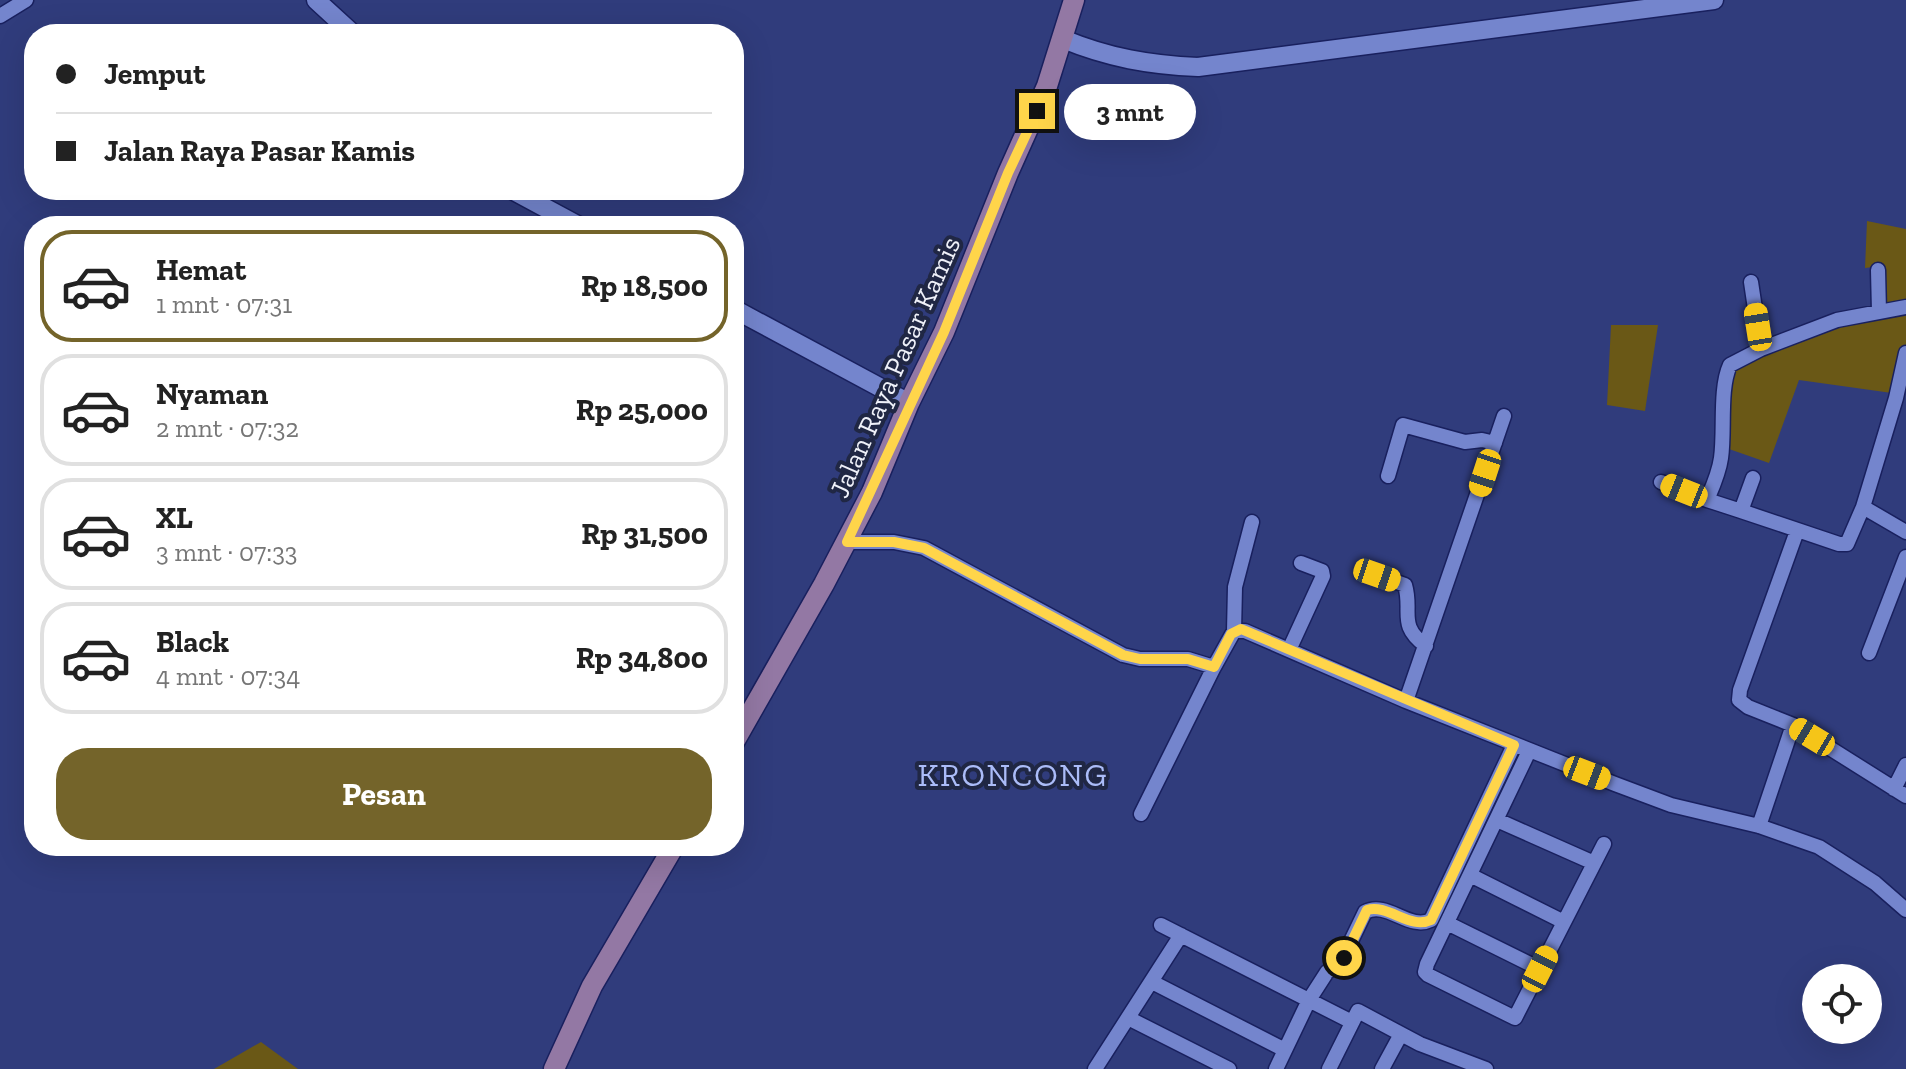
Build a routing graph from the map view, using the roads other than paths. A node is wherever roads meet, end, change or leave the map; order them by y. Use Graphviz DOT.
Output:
graph roads {
  1 [pos="26,0"];
  2 [pos="316,0"];
  3 [pos="1074,0"];
  4 [pos="1714,0"];
  5 [pos="0,16"];
  6 [pos="342,24"];
  7 [pos="1063,39"];
  8 [pos="531,200"];
  9 [pos="560,216"];
  10 [pos="1878,270"];
  11 [pos="1751,282"];
  12 [pos="1906,307"];
  13 [pos="1879,312"];
  14 [pos="744,314"];
  15 [pos="1761,349"];
  16 [pos="1905,359"];
  17 [pos="909,403"];
  18 [pos="1504,416"];
  19 [pos="1495,443"];
  20 [pos="1388,476"];
  21 [pos="1753,478"];
  22 [pos="1661,482"];
  23 [pos="1707,500"];
  24 [pos="1863,507"];
  25 [pos="1741,511"];
  26 [pos="1252,522"];
  27 [pos="1797,531"];
  28 [pos="1906,532"];
  29 [pos="847,542"];
  30 [pos="1906,557"];
  31 [pos="1301,563"];
  32 [pos="1377,575"];
  33 [pos="1234,631"];
  34 [pos="1426,646"];
  35 [pos="1289,650"];
  36 [pos="1869,653"];
  37 [pos="1214,667"];
  38 [pos="1406,701"];
  39 [pos="744,724"];
  40 [pos="1793,725"];
  41 [pos="1514,745"];
  42 [pos="1529,751"];
  43 [pos="1906,765"];
  44 [pos="1900,792"];
  45 [pos="1141,814"];
  46 [pos="1497,820"];
  47 [pos="1759,826"];
  48 [pos="1604,844"];
  49 [pos="668,856"];
  50 [pos="1594,863"];
  51 [pos="1470,875"];
  52 [pos="1906,910"];
  53 [pos="1564,922"];
  54 [pos="1447,923"];
  55 [pos="1161,925"];
  56 [pos="1181,935"];
  57 [pos="1540,969"];
  58 [pos="1152,982"];
  59 [pos="1309,1000"];
  60 [pos="1128,1018"];
  61 [pos="1352,1022"];
  62 [pos="1401,1034"];
  63 [pos="1285,1050"];
  64 [pos="1222,1068"];
  65 [pos="554,1069"];
  66 [pos="1095,1069"];
  67 [pos="1276,1069"];
  68 [pos="1329,1069"];
  69 [pos="1382,1069"];
  70 [pos="1486,1069"];
  1 -- 5 [label="street"];
  2 -- 6 [label="street"];
  3 -- 7 [label="main road, Jalan Raya Pasar Kamis"];
  4 -- 7 [label="street"];
  7 -- 17 [label="main road, Jalan Raya Pasar Kamis"];
  8 -- 9 [label="street"];
  10 -- 13 [label="street"];
  11 -- 15 [label="street"];
  12 -- 13 [label="street"];
  13 -- 15 [label="street"];
  14 -- 17 [label="street"];
  15 -- 23 [label="street"];
  16 -- 24 [label="street"];
  17 -- 29 [label="main road, Jalan Raya Pasar Kamis"];
  18 -- 19 [label="street"];
  19 -- 20 [label="street"];
  19 -- 34 [label="street"];
  21 -- 25 [label="street"];
  22 -- 23 [label="street"];
  23 -- 25 [label="street"];
  24 -- 27 [label="street"];
  24 -- 28 [label="street"];
  25 -- 27 [label="street"];
  26 -- 33 [label="street"];
  27 -- 40 [label="street"];
  29 -- 37 [label="street"];
  29 -- 39 [label="main road, Jalan Raya Pasar Kamis"];
  30 -- 36 [label="street"];
  31 -- 35 [label="street"];
  32 -- 34 [label="street"];
  33 -- 35 [label="street"];
  33 -- 37 [label="street"];
  34 -- 38 [label="street"];
  35 -- 38 [label="street"];
  37 -- 45 [label="street"];
  38 -- 41 [label="street"];
  40 -- 44 [label="street"];
  40 -- 47 [label="street"];
  41 -- 42 [label="street"];
  41 -- 59 [label="street"];
  42 -- 46 [label="street"];
  42 -- 47 [label="street"];
  43 -- 44 [label="street"];
  46 -- 50 [label="street"];
  46 -- 51 [label="street"];
  47 -- 52 [label="street"];
  48 -- 50 [label="street"];
  49 -- 65 [label="main road"];
  50 -- 53 [label="street"];
  51 -- 53 [label="street"];
  51 -- 54 [label="street"];
  53 -- 57 [label="street"];
  54 -- 57 [label="street"];
  54 -- 57 [label="street"];
  55 -- 56 [label="street"];
  56 -- 58 [label="street"];
  56 -- 59 [label="street"];
  58 -- 60 [label="street"];
  58 -- 63 [label="street"];
  59 -- 61 [label="street"];
  59 -- 63 [label="street"];
  60 -- 64 [label="street"];
  60 -- 66 [label="street"];
  61 -- 62 [label="street"];
  61 -- 68 [label="street"];
  62 -- 69 [label="street"];
  62 -- 70 [label="street"];
  63 -- 67 [label="street"];
}
